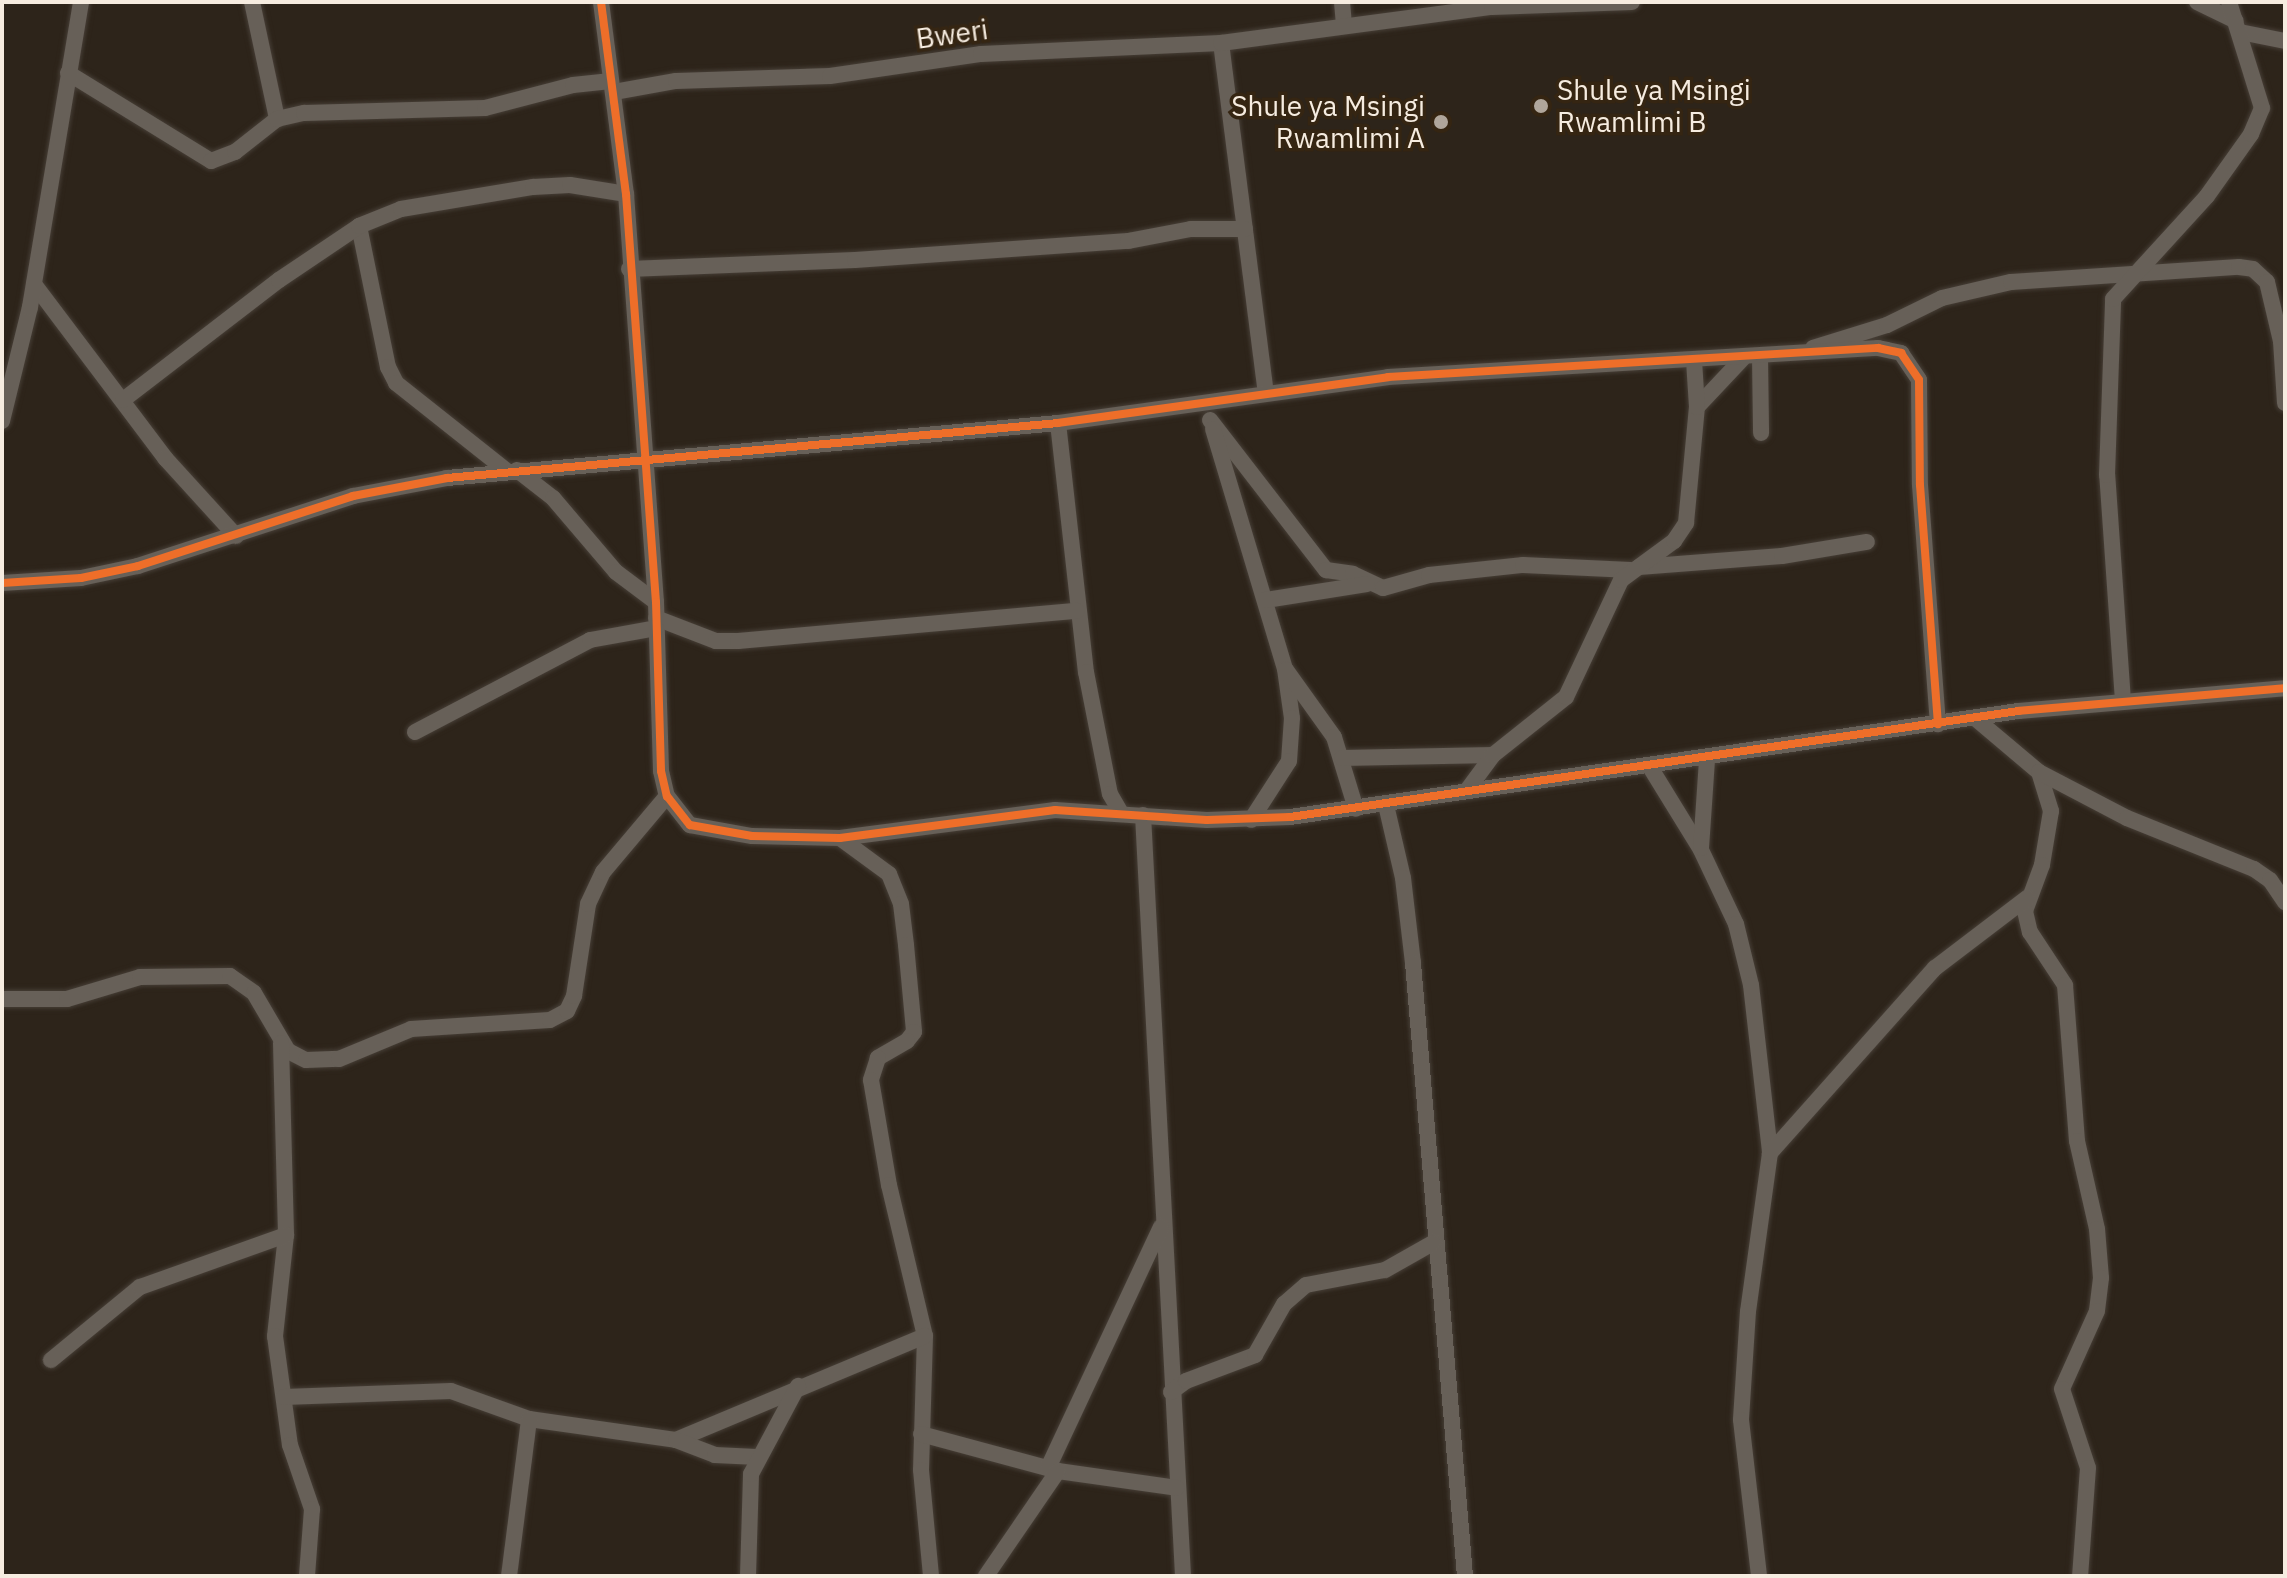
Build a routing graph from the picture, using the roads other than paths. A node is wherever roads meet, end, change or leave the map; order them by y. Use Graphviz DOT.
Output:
graph roads {
  1 [pos="81,2"];
  2 [pos="252,2"];
  3 [pos="601,2"];
  4 [pos="1342,2"];
  5 [pos="1632,2"];
  6 [pos="2197,2"];
  7 [pos="2229,2"];
  8 [pos="1492,5"];
  9 [pos="1344,23"];
  10 [pos="2238,27"];
  11 [pos="2285,41"];
  12 [pos="1221,43"];
  13 [pos="68,73"];
  14 [pos="612,87"];
  15 [pos="277,119"];
  16 [pos="626,194"];
  17 [pos="359,226"];
  18 [pos="1245,229"];
  19 [pos="629,269"];
  20 [pos="2129,277"];
  21 [pos="34,284"];
  22 [pos="1800,353"];
  23 [pos="1752,357"];
  24 [pos="1694,360"];
  25 [pos="1266,392"];
  26 [pos="123,400"];
  27 [pos="2285,403"];
  28 [pos="1697,407"];
  29 [pos="1208,412"];
  30 [pos="2,421"];
  31 [pos="1058,423"];
  32 [pos="1761,433"];
  33 [pos="644,459"];
  34 [pos="512,471"];
  35 [pos="236,536"];
  36 [pos="1867,542"];
  37 [pos="1632,569"];
  38 [pos="2,583"];
  39 [pos="1369,584"];
  40 [pos="1266,600"];
  41 [pos="1077,611"];
  42 [pos="656,616"];
  43 [pos="1285,669"];
  44 [pos="2285,688"];
  45 [pos="2123,701"];
  46 [pos="1976,719"];
  47 [pos="1938,724"];
  48 [pos="415,732"];
  49 [pos="1493,755"];
  50 [pos="1342,758"];
  51 [pos="1707,760"];
  52 [pos="1650,767"];
  53 [pos="2039,772"];
  54 [pos="1468,789"];
  55 [pos="667,796"];
  56 [pos="1386,805"];
  57 [pos="1356,809"];
  58 [pos="1120,811"];
  59 [pos="1143,815"];
  60 [pos="1251,820"];
  61 [pos="840,838"];
  62 [pos="1701,850"];
  63 [pos="2254,869"];
  64 [pos="2285,874"];
  65 [pos="2027,898"];
  66 [pos="2285,902"];
  67 [pos="2,999"];
  68 [pos="281,1043"];
  69 [pos="1770,1153"];
  70 [pos="1162,1225"];
  71 [pos="286,1235"];
  72 [pos="1433,1243"];
  73 [pos="925,1336"];
  74 [pos="51,1360"];
  75 [pos="798,1386"];
  76 [pos="1171,1392"];
  77 [pos="284,1397"];
  78 [pos="529,1419"];
  79 [pos="921,1434"];
  80 [pos="676,1440"];
  81 [pos="757,1457"];
  82 [pos="1053,1470"];
  83 [pos="1177,1488"];
  84 [pos="307,1576"];
  85 [pos="509,1576"];
  86 [pos="748,1576"];
  87 [pos="931,1576"];
  88 [pos="986,1576"];
  89 [pos="1183,1576"];
  90 [pos="1465,1576"];
  91 [pos="1759,1576"];
  92 [pos="2080,1576"];
  1 -- 13 [label="street"];
  2 -- 15 [label="street"];
  3 -- 14 [label="street"];
  4 -- 9 [label="street"];
  5 -- 8 [label="street, Bweri"];
  6 -- 10 [label="street"];
  7 -- 10 [label="street"];
  8 -- 9 [label="street, Bweri"];
  9 -- 12 [label="street, Bweri"];
  10 -- 11 [label="street"];
  10 -- 20 [label="street"];
  12 -- 14 [label="street, Bweri"];
  12 -- 18 [label="street"];
  13 -- 15 [label="street"];
  13 -- 21 [label="street"];
  14 -- 15 [label="street, Bweri"];
  14 -- 16 [label="street"];
  16 -- 17 [label="street"];
  16 -- 19 [label="street"];
  17 -- 26 [label="street"];
  17 -- 34 [label="street"];
  18 -- 19 [label="street"];
  18 -- 25 [label="street"];
  19 -- 33 [label="street"];
  20 -- 22 [label="street"];
  20 -- 27 [label="street"];
  20 -- 45 [label="street"];
  21 -- 26 [label="street"];
  21 -- 30 [label="street"];
  22 -- 23 [label="street"];
  22 -- 47 [label="street"];
  23 -- 24 [label="street"];
  23 -- 28 [label="street"];
  23 -- 32 [label="street"];
  24 -- 25 [label="street"];
  24 -- 28 [label="street"];
  25 -- 29 [label="street"];
  26 -- 35 [label="street"];
  28 -- 37 [label="street"];
  29 -- 31 [label="street"];
  29 -- 39 [label="street"];
  29 -- 40 [label="street"];
  31 -- 33 [label="street"];
  31 -- 41 [label="street"];
  33 -- 34 [label="street"];
  33 -- 42 [label="street"];
  34 -- 35 [label="street"];
  34 -- 42 [label="street"];
  35 -- 38 [label="street"];
  36 -- 37 [label="street"];
  37 -- 39 [label="street"];
  37 -- 49 [label="street"];
  39 -- 40 [label="street"];
  40 -- 43 [label="street"];
  41 -- 42 [label="street"];
  41 -- 58 [label="street"];
  42 -- 48 [label="street"];
  42 -- 55 [label="street"];
  43 -- 50 [label="street"];
  43 -- 60 [label="street"];
  44 -- 45 [label="street"];
  45 -- 46 [label="street"];
  46 -- 47 [label="street"];
  46 -- 53 [label="street"];
  47 -- 51 [label="street"];
  49 -- 50 [label="street"];
  49 -- 54 [label="street"];
  50 -- 57 [label="street"];
  51 -- 52 [label="street"];
  51 -- 62 [label="street"];
  52 -- 54 [label="street"];
  52 -- 62 [label="street"];
  53 -- 63 [label="street"];
  53 -- 65 [label="street"];
  54 -- 56 [label="street"];
  55 -- 61 [label="street"];
  55 -- 68 [label="street"];
  56 -- 57 [label="street"];
  56 -- 72 [label="street"];
  57 -- 60 [label="street"];
  58 -- 59 [label="street"];
  58 -- 61 [label="street"];
  59 -- 60 [label="street"];
  59 -- 70 [label="street"];
  61 -- 73 [label="street"];
  62 -- 69 [label="street"];
  63 -- 64 [label="street"];
  63 -- 66 [label="street"];
  65 -- 69 [label="street"];
  65 -- 92 [label="street"];
  67 -- 68 [label="street"];
  68 -- 71 [label="street"];
  69 -- 91 [label="street"];
  70 -- 76 [label="street"];
  70 -- 82 [label="street"];
  71 -- 74 [label="street"];
  71 -- 77 [label="street"];
  72 -- 76 [label="street"];
  72 -- 90 [label="street"];
  73 -- 75 [label="street"];
  73 -- 79 [label="street"];
  75 -- 80 [label="street"];
  75 -- 81 [label="street"];
  76 -- 83 [label="street"];
  77 -- 78 [label="street"];
  77 -- 84 [label="street"];
  78 -- 80 [label="street"];
  78 -- 85 [label="street"];
  79 -- 82 [label="street"];
  79 -- 87 [label="street"];
  80 -- 81 [label="street"];
  81 -- 86 [label="street"];
  82 -- 83 [label="street"];
  82 -- 88 [label="street"];
  83 -- 89 [label="street"];
}
